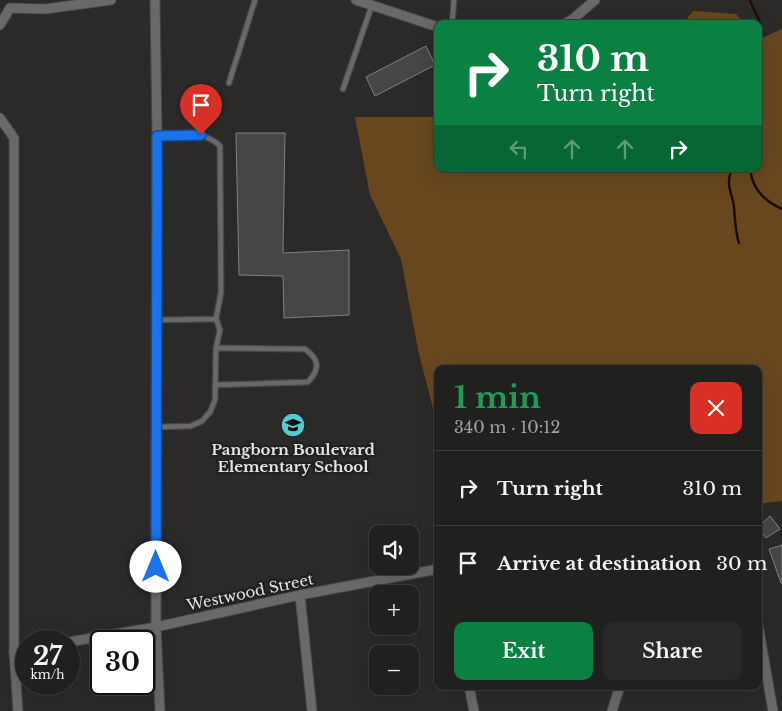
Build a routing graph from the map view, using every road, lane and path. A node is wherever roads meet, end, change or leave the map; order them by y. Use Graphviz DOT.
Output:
graph roads {
  1 [pos="111,0"];
  2 [pos="155,0"];
  3 [pos="255,0"];
  4 [pos="356,0"];
  5 [pos="454,0"];
  6 [pos="595,0"];
  7 [pos="45,5"];
  8 [pos="372,6"];
  9 [pos="452,20"];
  10 [pos="571,20"];
  11 [pos="0,25"];
  12 [pos="434,26"];
  13 [pos="229,83"];
  14 [pos="343,89"];
  15 [pos="0,118"];
  16 [pos="157,136"];
  17 [pos="216,319"];
  18 [pos="157,320"];
  19 [pos="216,348"];
  20 [pos="215,385"];
  21 [pos="156,427"];
  22 [pos="434,570"];
  23 [pos="300,595"];
  24 [pos="156,627"];
  25 [pos="80,640"];
  26 [pos="762,649"];
  27 [pos="14,652"];
  28 [pos="470,690"];
  29 [pos="619,690"];
  30 [pos="18,711"];
  31 [pos="160,711"];
  32 [pos="312,711"];
  33 [pos="474,711"];
  34 [pos="612,711"];
  35 [pos="773,711"];
  1 -- 7 [label="street"];
  2 -- 16 [label="street"];
  3 -- 13 [label="lane"];
  4 -- 8 [label="street"];
  5 -- 9 [label="lane"];
  6 -- 10 [label="street"];
  7 -- 11 [label="street"];
  8 -- 12 [label="street"];
  8 -- 14 [label="lane"];
  15 -- 27 [label="street"];
  16 -- 17 [label="lane"];
  16 -- 18 [label="street"];
  17 -- 18 [label="lane"];
  17 -- 19 [label="lane"];
  18 -- 21 [label="street"];
  19 -- 20 [label="lane"];
  19 -- 20 [label="lane"];
  20 -- 21 [label="lane"];
  21 -- 24 [label="street"];
  22 -- 23 [label="street, Westwood Street"];
  23 -- 24 [label="street, Westwood Street"];
  23 -- 32 [label="street"];
  24 -- 25 [label="street, Westwood Street"];
  24 -- 31 [label="street"];
  26 -- 35 [label="street"];
  27 -- 30 [label="street"];
  28 -- 33 [label="street"];
  29 -- 34 [label="street"];
}
